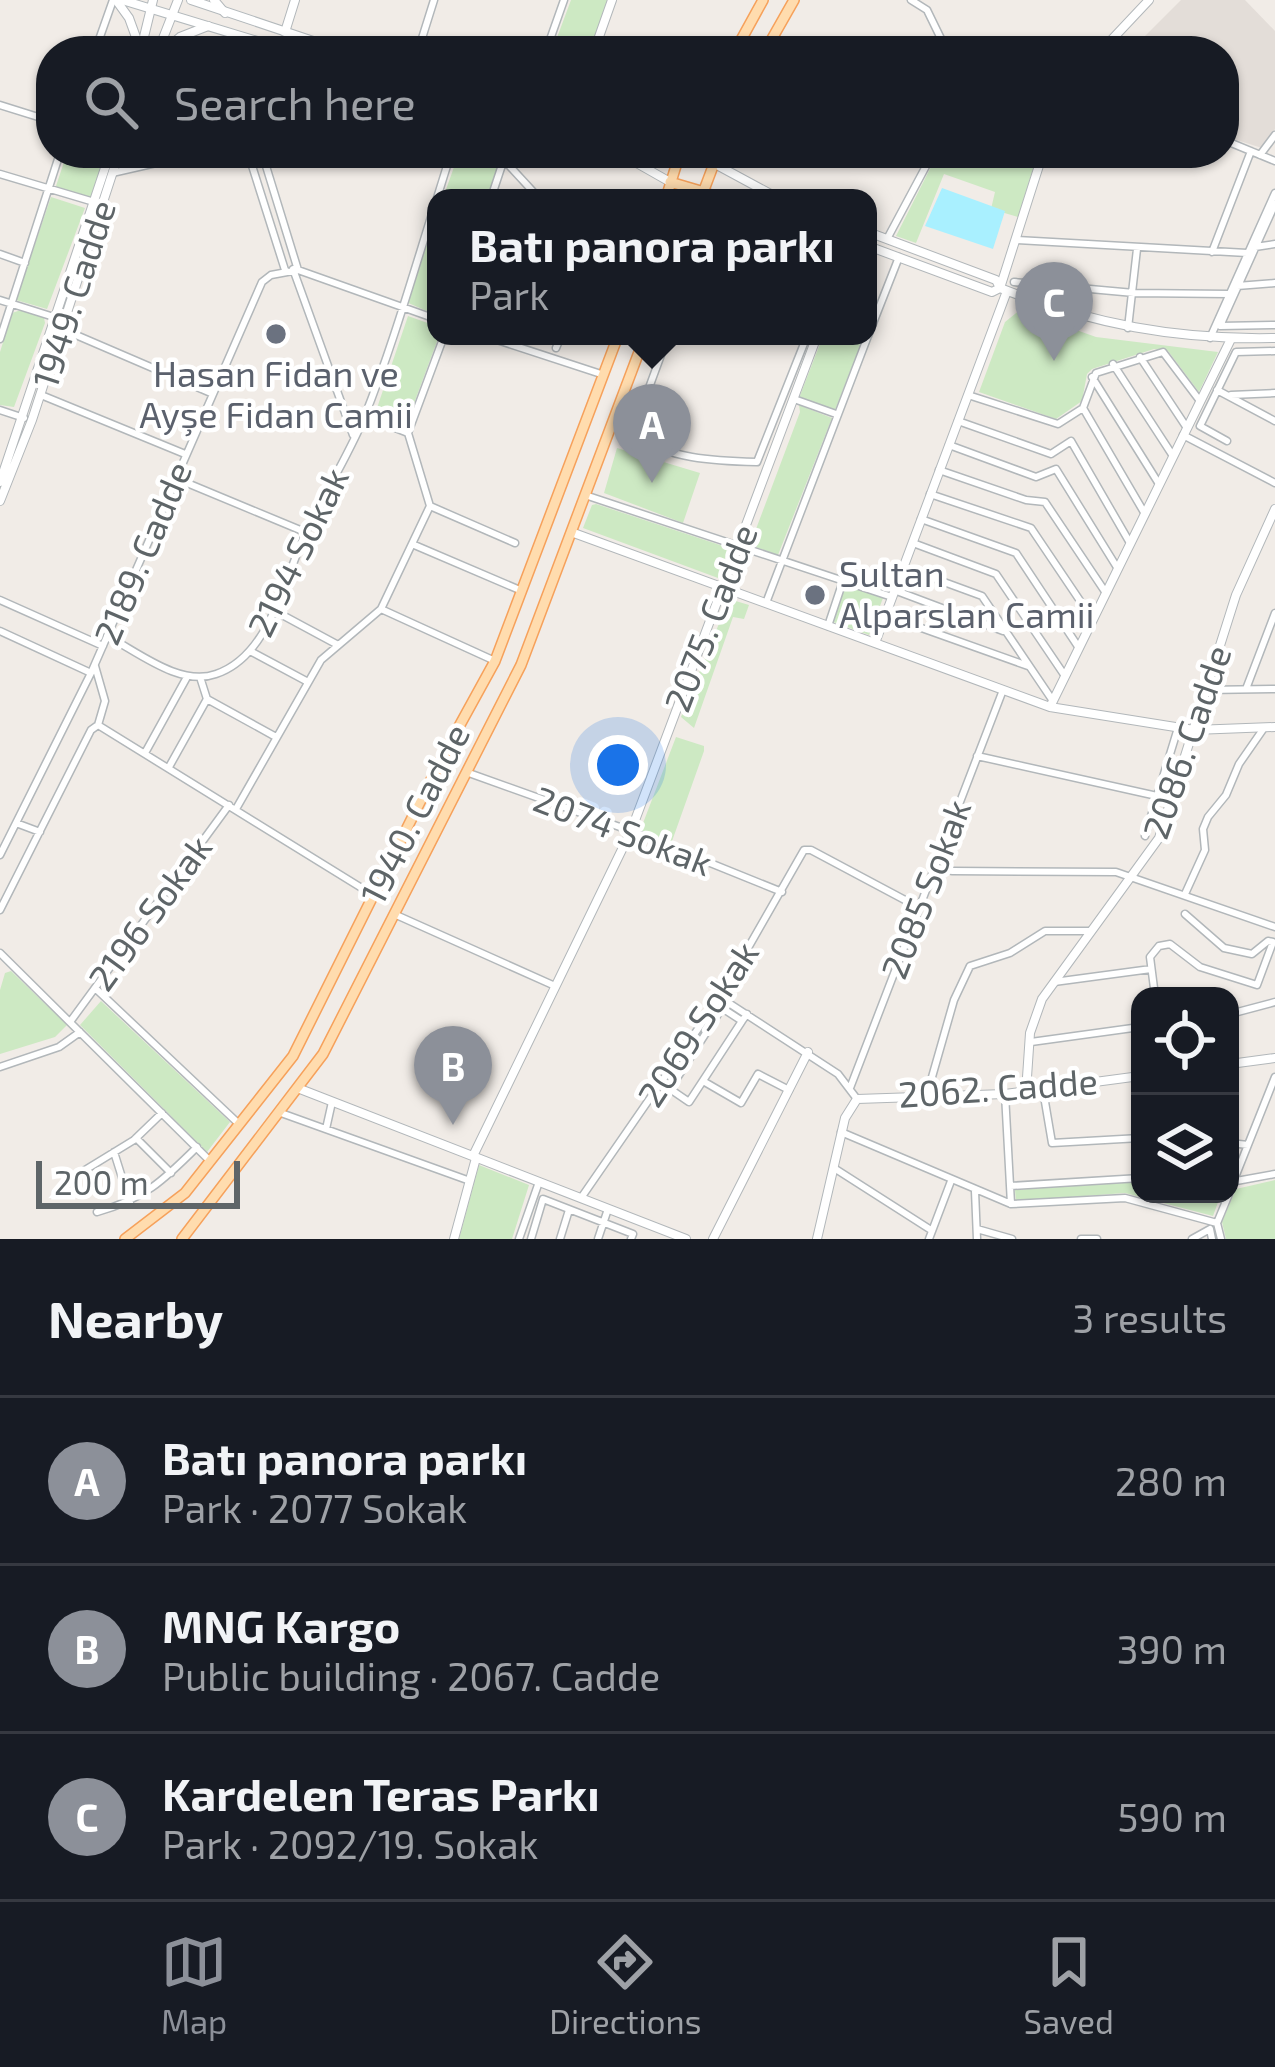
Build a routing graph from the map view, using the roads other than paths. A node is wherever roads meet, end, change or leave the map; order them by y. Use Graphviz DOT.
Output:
graph roads {
  1 [pos="117,0"];
  2 [pos="178,0"];
  3 [pos="191,0"];
  4 [pos="214,0"];
  5 [pos="295,0"];
  6 [pos="434,0"];
  7 [pos="564,0"];
  8 [pos="612,0"];
  9 [pos="763,0"];
  10 [pos="794,0"];
  11 [pos="911,0"];
  12 [pos="1149,0"];
  13 [pos="152,5"];
  14 [pos="226,14"];
  15 [pos="173,17"];
  16 [pos="212,25"];
  17 [pos="285,32"];
  18 [pos="101,36"];
  19 [pos="136,36"];
  20 [pos="145,36"];
  21 [pos="166,36"];
  22 [pos="183,36"];
  23 [pos="245,36"];
  24 [pos="297,36"];
  25 [pos="423,36"];
  26 [pos="551,36"];
  27 [pos="599,36"];
  28 [pos="744,36"];
  29 [pos="774,36"];
  30 [pos="940,36"];
  31 [pos="1115,36"];
  32 [pos="0,105"];
  33 [pos="36,116"];
  34 [pos="1275,135"];
  35 [pos="1239,146"];
  36 [pos="1251,151"];
  37 [pos="1260,155"];
  38 [pos="1275,161"];
  39 [pos="56,168"];
  40 [pos="109,168"];
  41 [pos="113,168"];
  42 [pos="134,168"];
  43 [pos="254,168"];
  44 [pos="266,168"];
  45 [pos="645,168"];
  46 [pos="677,168"];
  47 [pos="731,168"];
  48 [pos="925,168"];
  49 [pos="1038,168"];
  50 [pos="112,173"];
  51 [pos="0,174"];
  52 [pos="670,182"];
  53 [pos="668,189"];
  54 [pos="687,189"];
  55 [pos="764,189"];
  56 [pos="49,190"];
  57 [pos="1275,193"];
  58 [pos="94,202"];
  59 [pos="1275,204"];
  60 [pos="427,229"];
  61 [pos="877,236"];
  62 [pos="886,239"];
  63 [pos="1016,240"];
  64 [pos="1275,244"];
  65 [pos="1255,247"];
  66 [pos="877,249"];
  67 [pos="1137,249"];
  68 [pos="1212,252"];
  69 [pos="1247,253"];
  70 [pos="0,254"];
  71 [pos="899,257"];
  72 [pos="25,263"];
  73 [pos="292,270"];
  74 [pos="1014,282"];
  75 [pos="1275,283"];
  76 [pos="1237,286"];
  77 [pos="1003,290"];
  78 [pos="1134,293"];
  79 [pos="1228,294"];
  80 [pos="0,299"];
  81 [pos="11,303"];
  82 [pos="403,307"];
  83 [pos="877,313"];
  84 [pos="427,316"];
  85 [pos="57,318"];
  86 [pos="1275,325"];
  87 [pos="1128,328"];
  88 [pos="62,329"];
  89 [pos="1210,338"];
  90 [pos="1275,338"];
  91 [pos="0,339"];
  92 [pos="1231,339"];
  93 [pos="441,345"];
  94 [pos="512,345"];
  95 [pos="557,345"];
  96 [pos="615,345"];
  97 [pos="642,345"];
  98 [pos="665,345"];
  99 [pos="803,345"];
  100 [pos="815,345"];
  101 [pos="864,345"];
  102 [pos="556,348"];
  103 [pos="1275,351"];
  104 [pos="1140,357"];
  105 [pos="1113,364"];
  106 [pos="604,375"];
  107 [pos="1092,376"];
  108 [pos="1217,390"];
  109 [pos="212,393"];
  110 [pos="1275,393"];
  111 [pos="968,394"];
  112 [pos="41,395"];
  113 [pos="1226,395"];
  114 [pos="794,399"];
  115 [pos="1200,401"];
  116 [pos="1083,408"];
  117 [pos="0,410"];
  118 [pos="837,414"];
  119 [pos="365,416"];
  120 [pos="24,418"];
  121 [pos="958,421"];
  122 [pos="1275,421"];
  123 [pos="1185,432"];
  124 [pos="408,433"];
  125 [pos="355,439"];
  126 [pos="1227,441"];
  127 [pos="949,445"];
  128 [pos="185,454"];
  129 [pos="1173,456"];
  130 [pos="4,467"];
  131 [pos="939,470"];
  132 [pos="175,478"];
  133 [pos="0,482"];
  134 [pos="1275,483"];
  135 [pos="1159,484"];
  136 [pos="930,494"];
  137 [pos="585,495"];
  138 [pos="0,501"];
  139 [pos="430,506"];
  140 [pos="1275,508"];
  141 [pos="1145,514"];
  142 [pos="921,519"];
  143 [pos="306,532"];
  144 [pos="571,532"];
  145 [pos="912,542"];
  146 [pos="514,543"];
  147 [pos="1130,543"];
  148 [pos="412,544"];
  149 [pos="739,546"];
  150 [pos="780,560"];
  151 [pos="903,567"];
  152 [pos="1118,568"];
  153 [pos="843,580"];
  154 [pos="723,587"];
  155 [pos="522,591"];
  156 [pos="893,593"];
  157 [pos="1106,593"];
  158 [pos="0,600"];
  159 [pos="766,603"];
  160 [pos="381,609"];
  161 [pos="273,610"];
  162 [pos="1275,613"];
  163 [pos="885,615"];
  164 [pos="1093,620"];
  165 [pos="828,626"];
  166 [pos="0,631"];
  167 [pos="1007,633"];
  168 [pos="107,636"];
  169 [pos="1265,640"];
  170 [pos="874,643"];
  171 [pos="1275,644"];
  172 [pos="339,645"];
  173 [pos="103,646"];
  174 [pos="1079,648"];
  175 [pos="250,651"];
  176 [pos="495,661"];
  177 [pos="1029,666"];
  178 [pos="93,669"];
  179 [pos="1066,676"];
  180 [pos="187,677"];
  181 [pos="200,677"];
  182 [pos="308,682"];
  183 [pos="1275,688"];
  184 [pos="1246,689"];
  185 [pos="1004,690"];
  186 [pos="1206,690"];
  187 [pos="207,699"];
  188 [pos="1052,704"];
  189 [pos="98,725"];
  190 [pos="1178,728"];
  191 [pos="1269,728"];
  192 [pos="1194,730"];
  193 [pos="276,737"];
  194 [pos="146,753"];
  195 [pos="977,756"];
  196 [pos="169,767"];
  197 [pos="464,772"];
  198 [pos="1157,796"];
  199 [pos="233,807"];
  200 [pos="16,823"];
  201 [pos="631,831"];
  202 [pos="40,832"];
  203 [pos="1144,836"];
  204 [pos="0,854"];
  205 [pos="952,871"];
  206 [pos="1132,876"];
  207 [pos="782,892"];
  208 [pos="1185,894"];
  209 [pos="373,895"];
  210 [pos="918,908"];
  211 [pos="0,910"];
  212 [pos="392,913"];
  213 [pos="1185,914"];
  214 [pos="1275,927"];
  215 [pos="1090,931"];
  216 [pos="1,957"];
  217 [pos="1151,969"];
  218 [pos="1052,982"];
  219 [pos="555,986"];
  220 [pos="1154,987"];
  221 [pos="95,988"];
  222 [pos="720,997"];
  223 [pos="1275,1002"];
  224 [pos="1239,1012"];
  225 [pos="744,1017"];
  226 [pos="70,1022"];
  227 [pos="1131,1028"];
  228 [pos="80,1032"];
  229 [pos="1029,1042"];
  230 [pos="808,1052"];
  231 [pos="1275,1058"];
  232 [pos="1239,1063"];
  233 [pos="0,1066"];
  234 [pos="1131,1077"];
  235 [pos="1275,1077"];
  236 [pos="703,1081"];
  237 [pos="850,1088"];
  238 [pos="300,1089"];
  239 [pos="789,1090"];
  240 [pos="1043,1090"];
  241 [pos="1025,1092"];
  242 [pos="1005,1094"];
  243 [pos="926,1097"];
  244 [pos="857,1099"];
  245 [pos="332,1102"];
  246 [pos="162,1113"];
  247 [pos="281,1113"];
  248 [pos="240,1125"];
  249 [pos="326,1129"];
  250 [pos="841,1132"];
  251 [pos="136,1138"];
  252 [pos="1131,1139"];
  253 [pos="1239,1144"];
  254 [pos="1248,1144"];
  255 [pos="197,1148"];
  256 [pos="114,1152"];
  257 [pos="475,1157"];
  258 [pos="211,1162"];
  259 [pos="1239,1166"];
  260 [pos="834,1168"];
  261 [pos="86,1169"];
  262 [pos="171,1173"];
  263 [pos="1275,1174"];
  264 [pos="1131,1179"];
  265 [pos="951,1180"];
  266 [pos="470,1181"];
  267 [pos="538,1182"];
  268 [pos="1239,1184"];
  269 [pos="1010,1186"];
  270 [pos="975,1191"];
  271 [pos="581,1198"];
  272 [pos="130,1203"];
  273 [pos="1224,1203"];
  274 [pos="1011,1204"];
  275 [pos="608,1209"];
  276 [pos="569,1210"];
  277 [pos="97,1212"];
  278 [pos="152,1219"];
  279 [pos="603,1223"];
  280 [pos="1217,1223"];
  281 [pos="930,1234"];
  282 [pos="977,1234"];
  283 [pos="125,1239"];
  284 [pos="141,1239"];
  285 [pos="182,1239"];
  286 [pos="454,1239"];
  287 [pos="519,1239"];
  288 [pos="530,1239"];
  289 [pos="560,1239"];
  290 [pos="598,1239"];
  291 [pos="631,1239"];
  292 [pos="686,1239"];
  293 [pos="713,1239"];
  294 [pos="817,1239"];
  295 [pos="1012,1239"];
  296 [pos="1081,1239"];
  297 [pos="1094,1239"];
  298 [pos="1192,1239"];
  299 [pos="1216,1239"];
  1 -- 13 [label="street"];
  1 -- 18 [label="street"];
  1 -- 19 [label="street"];
  2 -- 15 [label="street"];
  3 -- 14 [label="street"];
  4 -- 14 [label="street"];
  5 -- 17 [label="street"];
  6 -- 25 [label="street"];
  7 -- 26 [label="street"];
  8 -- 27 [label="street"];
  9 -- 28 [label="main road"];
  10 -- 29 [label="main road"];
  11 -- 30 [label="street"];
  12 -- 31 [label="street"];
  13 -- 15 [label="street"];
  13 -- 20 [label="street"];
  14 -- 17 [label="street"];
  15 -- 16 [label="street"];
  15 -- 21 [label="street"];
  16 -- 22 [label="street"];
  16 -- 23 [label="street"];
  17 -- 24 [label="street"];
  32 -- 33 [label="street"];
  34 -- 37 [label="street"];
  35 -- 36 [label="street"];
  36 -- 37 [label="street"];
  36 -- 68 [label="street"];
  37 -- 38 [label="street"];
  39 -- 56 [label="street"];
  40 -- 58 [label="street, 1949. Cadde"];
  41 -- 50 [label="street, 1949. Cadde"];
  42 -- 50 [label="street"];
  43 -- 73 [label="street"];
  44 -- 73 [label="street"];
  45 -- 52 [label="street"];
  46 -- 52 [label="main road"];
  47 -- 55 [label="street"];
  48 -- 62 [label="street"];
  49 -- 63 [label="street"];
  50 -- 88 [label="street, 1949. Cadde"];
  51 -- 56 [label="street"];
  52 -- 53 [label="main road"];
  52 -- 54 [label="main road"];
  56 -- 58 [label="street"];
  56 -- 72 [label="street"];
  57 -- 69 [label="street"];
  58 -- 85 [label="street, 1949. Cadde"];
  59 -- 65 [label="street"];
  60 -- 82 [label="street, 2194 Sokak"];
  61 -- 62 [label="street"];
  62 -- 77 [label="street"];
  63 -- 67 [label="street"];
  63 -- 77 [label="street"];
  64 -- 65 [label="street"];
  65 -- 76 [label="street"];
  66 -- 71 [label="street"];
  67 -- 68 [label="street"];
  67 -- 78 [label="street"];
  68 -- 69 [label="street"];
  69 -- 79 [label="street"];
  70 -- 72 [label="street"];
  71 -- 77 [label="street"];
  71 -- 83 [label="street"];
  72 -- 81 [label="street"];
  73 -- 82 [label="street"];
  73 -- 109 [label="street, 2189. Cadde"];
  73 -- 125 [label="street"];
  74 -- 78 [label="street"];
  75 -- 76 [label="street"];
  76 -- 86 [label="street"];
  77 -- 87 [label="street"];
  77 -- 111 [label="street"];
  78 -- 79 [label="street"];
  78 -- 87 [label="street"];
  79 -- 89 [label="street"];
  80 -- 81 [label="street"];
  81 -- 85 [label="street"];
  81 -- 91 [label="street"];
  82 -- 84 [label="street"];
  82 -- 119 [label="street, 2194 Sokak"];
  85 -- 120 [label="street, 1949. Cadde"];
  87 -- 89 [label="street"];
  88 -- 109 [label="street"];
  88 -- 112 [label="street, 1949. Cadde"];
  89 -- 92 [label="street"];
  90 -- 92 [label="street"];
  92 -- 115 [label="street"];
  93 -- 124 [label="street"];
  94 -- 106 [label="street"];
  95 -- 102 [label="street"];
  96 -- 106 [label="main road, 1940. Cadde"];
  97 -- 137 [label="main road, 1940. Cadde"];
  98 -- 99 [label="street"];
  100 -- 114 [label="street, 2075. Cadde"];
  101 -- 118 [label="street"];
  103 -- 108 [label="street"];
  104 -- 105 [label="street"];
  104 -- 115 [label="street"];
  104 -- 123 [label="street"];
  105 -- 107 [label="street"];
  105 -- 129 [label="street"];
  106 -- 155 [label="main road, 1940. Cadde"];
  107 -- 116 [label="street"];
  107 -- 135 [label="street"];
  108 -- 113 [label="street"];
  108 -- 126 [label="street"];
  109 -- 128 [label="street, 2189. Cadde"];
  110 -- 113 [label="street"];
  111 -- 116 [label="street"];
  111 -- 121 [label="street"];
  112 -- 128 [label="street"];
  112 -- 138 [label="street, 1949. Cadde"];
  113 -- 122 [label="street"];
  114 -- 118 [label="street"];
  114 -- 149 [label="street, 2075. Cadde"];
  115 -- 123 [label="street"];
  116 -- 141 [label="street"];
  117 -- 120 [label="street"];
  118 -- 150 [label="street"];
  119 -- 124 [label="street"];
  119 -- 125 [label="street, 2194 Sokak"];
  120 -- 130 [label="street, 1949. Cadde"];
  121 -- 127 [label="street"];
  121 -- 147 [label="street"];
  123 -- 129 [label="street"];
  123 -- 134 [label="street"];
  124 -- 139 [label="street"];
  125 -- 143 [label="street, 2194 Sokak"];
  127 -- 131 [label="street"];
  127 -- 152 [label="street"];
  128 -- 132 [label="street, 2189. Cadde"];
  129 -- 135 [label="street"];
  130 -- 133 [label="street, 1949. Cadde"];
  131 -- 136 [label="street"];
  131 -- 157 [label="street"];
  132 -- 143 [label="street"];
  132 -- 168 [label="street, 2189. Cadde"];
  135 -- 141 [label="street"];
  136 -- 142 [label="street"];
  136 -- 164 [label="street"];
  137 -- 144 [label="main road, 1940. Cadde"];
  137 -- 149 [label="street"];
  139 -- 146 [label="street"];
  139 -- 148 [label="street, 2196 Sokak"];
  140 -- 186 [label="street, 2086. Cadde"];
  141 -- 147 [label="street"];
  142 -- 145 [label="street"];
  142 -- 174 [label="street"];
  143 -- 161 [label="street, 2194 Sokak"];
  144 -- 154 [label="street"];
  144 -- 197 [label="main road, 1940. Cadde"];
  145 -- 151 [label="street"];
  145 -- 179 [label="street"];
  147 -- 152 [label="street"];
  148 -- 155 [label="street"];
  148 -- 160 [label="street, 2196 Sokak"];
  149 -- 150 [label="street"];
  149 -- 154 [label="street, 2075. Cadde"];
  150 -- 153 [label="street"];
  150 -- 159 [label="street"];
  151 -- 156 [label="street"];
  151 -- 167 [label="street"];
  152 -- 157 [label="street"];
  153 -- 156 [label="street"];
  153 -- 165 [label="street"];
  154 -- 159 [label="street"];
  154 -- 201 [label="street, 2075. Cadde"];
  155 -- 176 [label="main road, 1940. Cadde"];
  156 -- 163 [label="street"];
  156 -- 167 [label="street"];
  157 -- 164 [label="street"];
  158 -- 173 [label="street"];
  159 -- 165 [label="street"];
  160 -- 172 [label="street, 2196 Sokak"];
  160 -- 176 [label="street"];
  161 -- 172 [label="street"];
  161 -- 175 [label="street, 2194 Sokak"];
  162 -- 169 [label="street"];
  163 -- 170 [label="street"];
  163 -- 177 [label="street"];
  164 -- 174 [label="street"];
  165 -- 170 [label="street"];
  166 -- 178 [label="street"];
  167 -- 177 [label="street"];
  168 -- 173 [label="street, 2189. Cadde"];
  168 -- 180 [label="street, 2194 Sokak"];
  169 -- 171 [label="street"];
  169 -- 184 [label="street"];
  170 -- 185 [label="street"];
  172 -- 182 [label="street, 2196 Sokak"];
  173 -- 178 [label="street, 2189. Cadde"];
  174 -- 179 [label="street"];
  175 -- 181 [label="street, 2194 Sokak"];
  175 -- 182 [label="street"];
  176 -- 209 [label="main road, 1940. Cadde"];
  177 -- 188 [label="street"];
  178 -- 189 [label="street"];
  178 -- 200 [label="street, 2189. Cadde"];
  179 -- 188 [label="street"];
  180 -- 181 [label="street, 2194 Sokak"];
  180 -- 194 [label="street"];
  181 -- 187 [label="street"];
  182 -- 193 [label="street, 2196 Sokak"];
  183 -- 184 [label="street"];
  184 -- 186 [label="street"];
  185 -- 188 [label="street"];
  185 -- 195 [label="street, 2085 Sokak"];
  186 -- 192 [label="street, 2086. Cadde"];
  187 -- 193 [label="street"];
  187 -- 196 [label="street"];
  188 -- 190 [label="street"];
  189 -- 194 [label="street"];
  189 -- 202 [label="street"];
  190 -- 192 [label="street"];
  190 -- 198 [label="street"];
  191 -- 192 [label="street"];
  191 -- 208 [label="street"];
  192 -- 206 [label="street, 2086. Cadde"];
  193 -- 199 [label="street, 2196 Sokak"];
  194 -- 196 [label="street"];
  195 -- 198 [label="street"];
  195 -- 210 [label="street, 2085 Sokak"];
  196 -- 199 [label="street"];
  197 -- 201 [label="street, 2074 Sokak"];
  197 -- 212 [label="main road, 1940. Cadde"];
  198 -- 203 [label="street"];
  199 -- 209 [label="street"];
  199 -- 221 [label="street, 2196 Sokak"];
  200 -- 202 [label="street"];
  200 -- 204 [label="street, 2189. Cadde"];
  201 -- 207 [label="street, 2074 Sokak"];
  201 -- 219 [label="street, 2075. Cadde"];
  202 -- 211 [label="street"];
  205 -- 206 [label="street"];
  206 -- 208 [label="street"];
  206 -- 215 [label="street, 2086. Cadde"];
  207 -- 210 [label="street, 2069 Sokak"];
  207 -- 222 [label="street, 2069 Sokak"];
  208 -- 214 [label="street"];
  209 -- 248 [label="main road, 1940. Cadde"];
  210 -- 237 [label="street, 2085 Sokak"];
  212 -- 219 [label="street"];
  212 -- 238 [label="main road, 1940. Cadde"];
  213 -- 217 [label="street"];
  215 -- 218 [label="street, 2086. Cadde"];
  215 -- 243 [label="street"];
  216 -- 226 [label="street"];
  217 -- 218 [label="street"];
  217 -- 220 [label="street"];
  218 -- 229 [label="street, 2086. Cadde"];
  219 -- 257 [label="street, 2075. Cadde"];
  221 -- 226 [label="street, 2196 Sokak"];
  221 -- 248 [label="street"];
  222 -- 225 [label="street"];
  222 -- 271 [label="street, 2069 Sokak"];
  223 -- 224 [label="street"];
  225 -- 230 [label="street"];
  225 -- 236 [label="street"];
  225 -- 236 [label="street"];
  226 -- 228 [label="street"];
  227 -- 229 [label="street"];
  228 -- 233 [label="street, 2196 Sokak"];
  228 -- 246 [label="street"];
  229 -- 241 [label="street, 2086. Cadde"];
  230 -- 237 [label="street"];
  230 -- 239 [label="street"];
  231 -- 232 [label="street"];
  234 -- 240 [label="street, 2062. Cadde"];
  235 -- 254 [label="street"];
  236 -- 239 [label="street"];
  237 -- 244 [label="street"];
  238 -- 245 [label="street"];
  238 -- 247 [label="main road, 1940. Cadde"];
  239 -- 293 [label="street"];
  240 -- 241 [label="street, 2062. Cadde"];
  240 -- 252 [label="street"];
  241 -- 242 [label="street, 2062. Cadde"];
  242 -- 243 [label="street, 2062. Cadde"];
  242 -- 269 [label="street"];
  243 -- 244 [label="street, 2062. Cadde"];
  244 -- 250 [label="street"];
  245 -- 249 [label="street"];
  245 -- 257 [label="street"];
  246 -- 251 [label="street"];
  246 -- 255 [label="street"];
  247 -- 249 [label="street"];
  247 -- 285 [label="main road, 1940. Cadde"];
  248 -- 258 [label="main road, 1940. Cadde"];
  249 -- 266 [label="street"];
  250 -- 260 [label="street"];
  250 -- 265 [label="street"];
  251 -- 256 [label="street"];
  251 -- 262 [label="street"];
  253 -- 254 [label="street"];
  254 -- 259 [label="street"];
  255 -- 258 [label="street"];
  255 -- 262 [label="street"];
  256 -- 261 [label="street"];
  256 -- 272 [label="street"];
  257 -- 266 [label="street, 2075. Cadde"];
  257 -- 267 [label="street"];
  258 -- 278 [label="main road, 1940. Cadde"];
  260 -- 281 [label="street"];
  260 -- 294 [label="street"];
  262 -- 272 [label="street"];
  263 -- 268 [label="street"];
  264 -- 269 [label="street"];
  265 -- 270 [label="street"];
  265 -- 281 [label="street"];
  266 -- 286 [label="street, 2075. Cadde"];
  267 -- 271 [label="street"];
  267 -- 287 [label="street"];
  269 -- 274 [label="street"];
  270 -- 274 [label="street"];
  270 -- 282 [label="street"];
  271 -- 275 [label="street"];
  272 -- 277 [label="street"];
  273 -- 280 [label="street"];
  274 -- 280 [label="street"];
  275 -- 279 [label="street"];
  275 -- 292 [label="street"];
  276 -- 279 [label="street"];
  276 -- 288 [label="street"];
  276 -- 289 [label="street"];
  278 -- 283 [label="main road, 1940. Cadde"];
  278 -- 284 [label="main road"];
  279 -- 290 [label="street"];
  279 -- 291 [label="street"];
  280 -- 299 [label="street"];
  282 -- 295 [label="street"];
  296 -- 297 [label="street"];
  298 -- 299 [label="street"];
}
